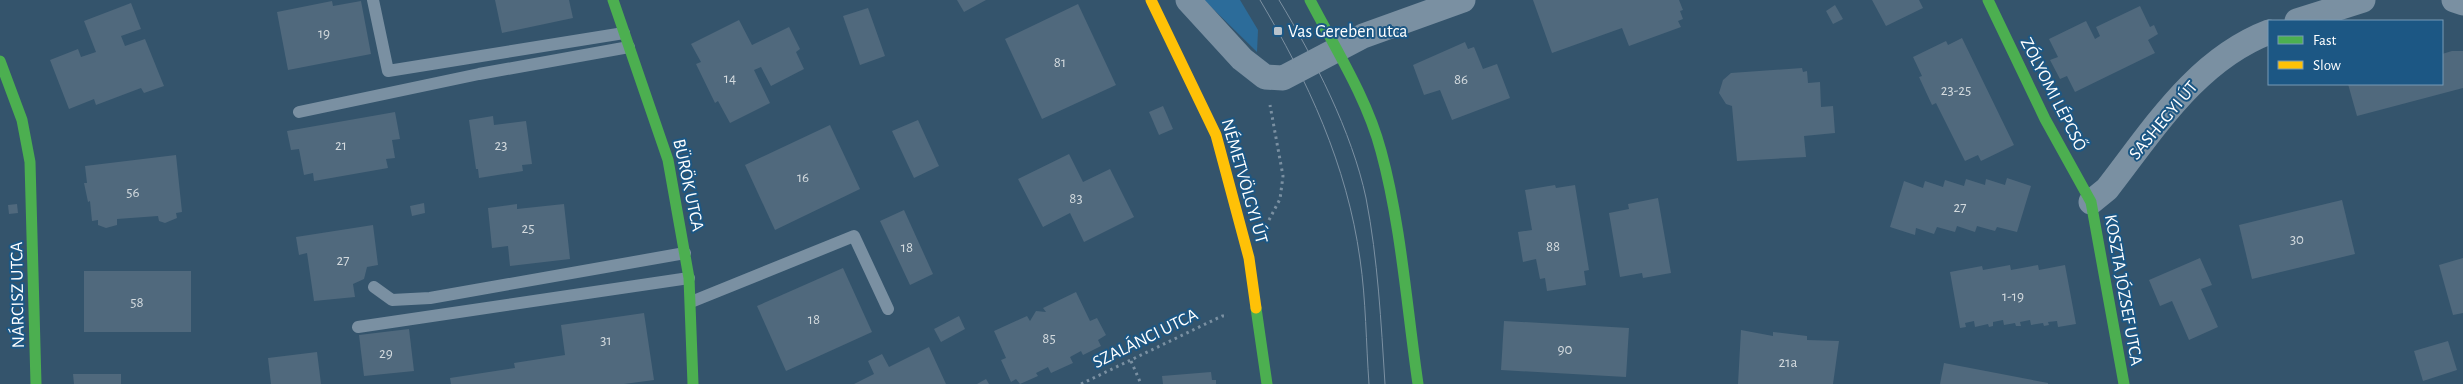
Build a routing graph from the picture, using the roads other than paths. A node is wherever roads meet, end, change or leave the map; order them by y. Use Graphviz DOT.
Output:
graph roads {
  1 [pos="374,0"];
  2 [pos="613,0"];
  3 [pos="1152,0"];
  4 [pos="1188,0"];
  5 [pos="1310,0"];
  6 [pos="1463,0"];
  7 [pos="1988,0"];
  8 [pos="2363,0"];
  9 [pos="2454,0"];
  10 [pos="2463,3"];
  11 [pos="2300,20"];
  12 [pos="624,33"];
  13 [pos="2268,33"];
  14 [pos="629,47"];
  15 [pos="1336,48"];
  16 [pos="0,60"];
  17 [pos="300,112"];
  18 [pos="2090,202"];
  19 [pos="685,254"];
  20 [pos="689,278"];
  21 [pos="374,287"];
  22 [pos="691,302"];
  23 [pos="888,309"];
  24 [pos="358,327"];
  25 [pos="36,384"];
  26 [pos="693,384"];
  27 [pos="1267,384"];
  28 [pos="1418,384"];
  29 [pos="2124,384"];
  1 -- 12 [label="lane"];
  2 -- 12 [label="street, BÜRÖK UTCA"];
  3 -- 27 [label="street, NÉMETVÖLGYI ÚT"];
  4 -- 15 [label="street"];
  5 -- 15 [label="street"];
  6 -- 15 [label="street"];
  7 -- 18 [label="street, ZÓLYOMI LÉPCSŐ"];
  8 -- 11 [label="street"];
  9 -- 10 [label="street"];
  12 -- 14 [label="street, BÜRÖK UTCA"];
  13 -- 18 [label="street, SASHEGYI ÚT"];
  14 -- 17 [label="lane"];
  14 -- 19 [label="street, BÜRÖK UTCA"];
  15 -- 28 [label="street"];
  16 -- 25 [label="street, NÁRCISZ UTCA"];
  18 -- 29 [label="street, KOSZTA JÓZSEF UTCA"];
  19 -- 20 [label="street, BÜRÖK UTCA"];
  19 -- 21 [label="lane"];
  20 -- 22 [label="street, BÜRÖK UTCA"];
  20 -- 24 [label="lane"];
  22 -- 23 [label="lane"];
  22 -- 26 [label="street, BÜRÖK UTCA"];
}
